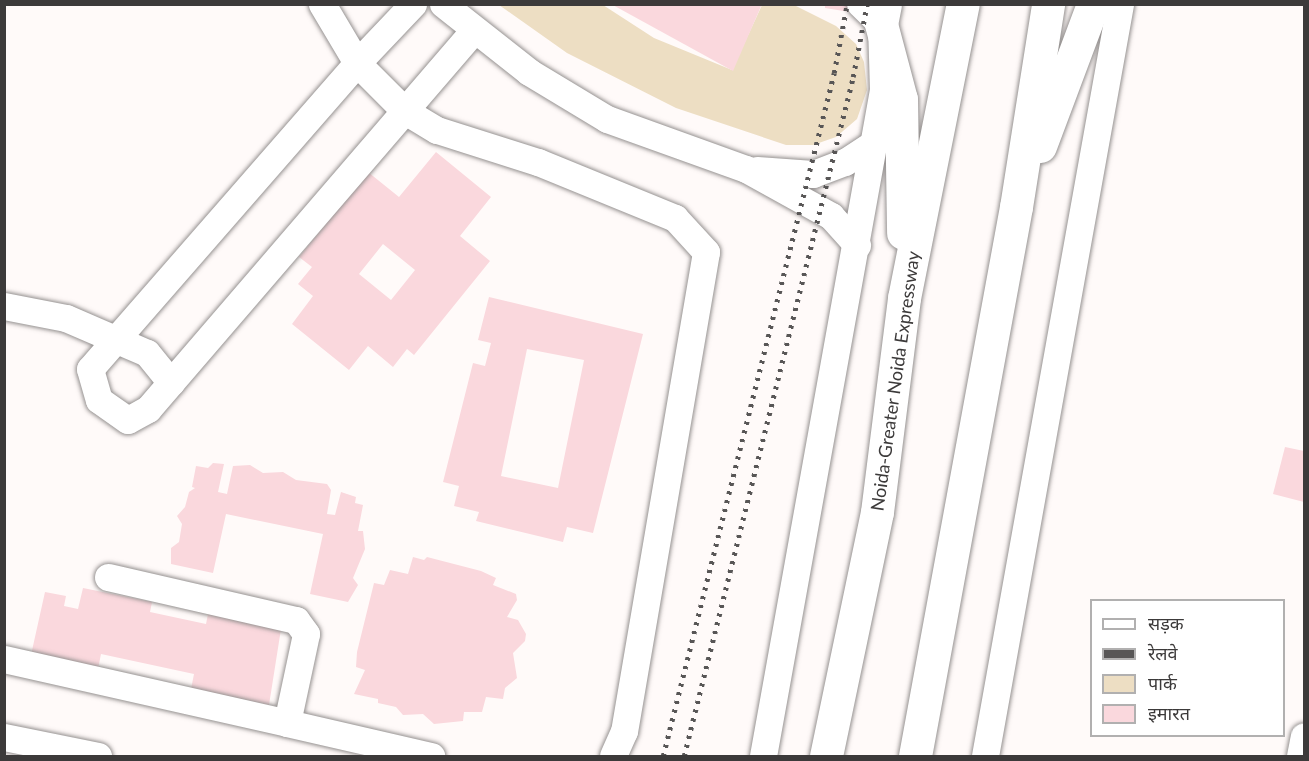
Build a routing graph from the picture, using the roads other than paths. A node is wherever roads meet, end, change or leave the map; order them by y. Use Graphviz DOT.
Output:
graph roads {
  1 [pos="322,4"];
  2 [pos="413,4"];
  3 [pos="443,4"];
  4 [pos="963,4"];
  5 [pos="1048,4"];
  6 [pos="1093,4"];
  7 [pos="1120,4"];
  8 [pos="875,11"];
  9 [pos="474,30"];
  10 [pos="357,63"];
  11 [pos="405,111"];
  12 [pos="874,143"];
  13 [pos="746,169"];
  14 [pos="1017,207"];
  15 [pos="857,245"];
  16 [pos="904,298"];
  17 [pos="4,306"];
  18 [pos="113,340"];
  19 [pos="171,383"];
  20 [pos="108,577"];
  21 [pos="4,659"];
  22 [pos="287,723"];
  23 [pos="1305,736"];
  24 [pos="4,737"];
  25 [pos="98,756"];
  26 [pos="431,756"];
  27 [pos="613,756"];
  28 [pos="763,756"];
  29 [pos="826,756"];
  30 [pos="915,756"];
  31 [pos="984,756"];
  32 [pos="1300,756"];
  1 -- 10 [label="street"];
  2 -- 10 [label="street"];
  3 -- 9 [label="street"];
  4 -- 16 [label="highway, Noida-Greater Noida Expressway"];
  5 -- 14 [label="highway"];
  6 -- 14 [label="highway"];
  7 -- 31 [label="street"];
  8 -- 12 [label="street"];
  8 -- 16 [label="highway"];
  9 -- 11 [label="street"];
  9 -- 13 [label="street"];
  10 -- 11 [label="street"];
  10 -- 18 [label="street"];
  11 -- 19 [label="street"];
  11 -- 27 [label="street"];
  12 -- 13 [label="street"];
  12 -- 15 [label="street"];
  13 -- 15 [label="street"];
  14 -- 30 [label="highway"];
  15 -- 28 [label="street"];
  16 -- 29 [label="highway, Noida-Greater Noida Expressway"];
  17 -- 18 [label="street"];
  18 -- 19 [label="street"];
  18 -- 19 [label="street"];
  20 -- 22 [label="street"];
  21 -- 22 [label="street"];
  22 -- 26 [label="street"];
  23 -- 32 [label="street"];
  24 -- 25 [label="street"];
}
